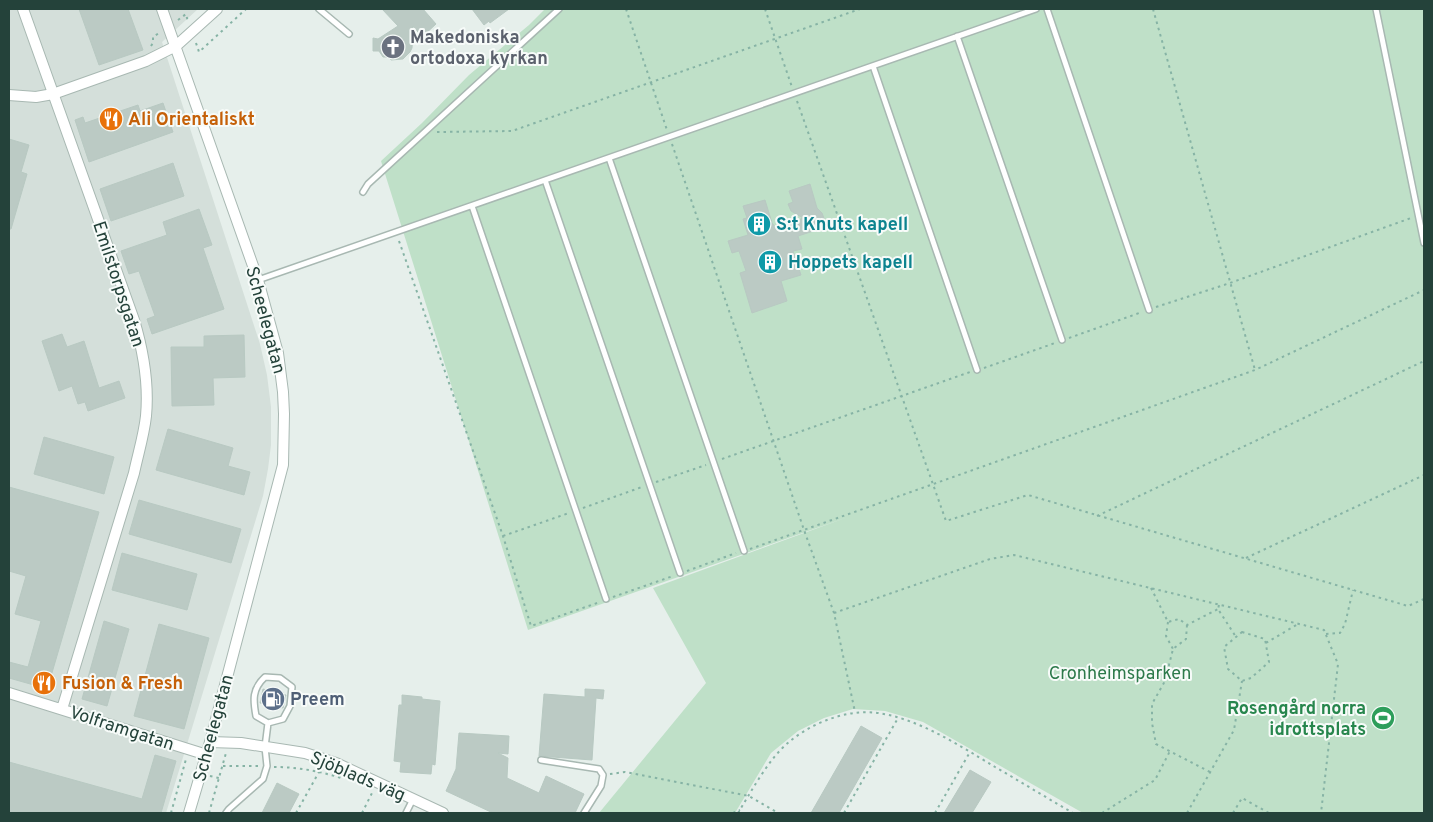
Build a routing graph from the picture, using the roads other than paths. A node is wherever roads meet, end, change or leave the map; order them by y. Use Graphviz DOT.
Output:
graph roads {
  1 [pos="23,9"];
  2 [pos="162,9"];
  3 [pos="217,9"];
  4 [pos="319,9"];
  5 [pos="559,9"];
  6 [pos="1036,9"];
  7 [pos="1047,9"];
  8 [pos="1376,9"];
  9 [pos="349,34"];
  10 [pos="957,36"];
  11 [pos="176,46"];
  12 [pos="873,66"];
  13 [pos="53,94"];
  14 [pos="9,96"];
  15 [pos="609,158"];
  16 [pos="545,180"];
  17 [pos="363,192"];
  18 [pos="472,206"];
  19 [pos="1424,243"];
  20 [pos="258,280"];
  21 [pos="1149,310"];
  22 [pos="1062,340"];
  23 [pos="977,370"];
  24 [pos="744,551"];
  25 [pos="680,573"];
  26 [pos="606,600"];
  27 [pos="9,693"];
  28 [pos="62,709"];
  29 [pos="268,723"];
  30 [pos="210,742"];
  31 [pos="265,747"];
  32 [pos="206,755"];
  33 [pos="541,760"];
  34 [pos="413,799"];
  35 [pos="189,813"];
  36 [pos="226,813"];
  37 [pos="406,813"];
  38 [pos="443,813"];
  39 [pos="584,813"];
  1 -- 13 [label="street, Emilstorpsgatan"];
  2 -- 11 [label="street, Scheelegatan"];
  3 -- 11 [label="street"];
  4 -- 9 [label="lane"];
  5 -- 17 [label="lane"];
  6 -- 10 [label="lane"];
  7 -- 21 [label="lane"];
  8 -- 19 [label="lane"];
  10 -- 12 [label="lane"];
  10 -- 22 [label="lane"];
  11 -- 13 [label="street"];
  11 -- 20 [label="street, Scheelegatan"];
  12 -- 15 [label="lane"];
  12 -- 23 [label="lane"];
  13 -- 14 [label="street"];
  13 -- 28 [label="street, Emilstorpsgatan"];
  15 -- 16 [label="lane"];
  15 -- 24 [label="lane"];
  16 -- 18 [label="lane"];
  16 -- 25 [label="lane"];
  18 -- 20 [label="lane"];
  18 -- 26 [label="lane"];
  20 -- 30 [label="street, Scheelegatan"];
  27 -- 28 [label="street, Volframgatan"];
  28 -- 32 [label="street, Volframgatan"];
  29 -- 29 [label="lane"];
  29 -- 31 [label="lane"];
  30 -- 31 [label="street, Sjöblads väg"];
  30 -- 32 [label="street, Scheelegatan"];
  31 -- 34 [label="street, Sjöblads väg"];
  31 -- 36 [label="lane"];
  32 -- 35 [label="street, Scheelegatan"];
  33 -- 39 [label="lane"];
  34 -- 37 [label="lane"];
  34 -- 38 [label="street, Sjöblads väg"];
}
